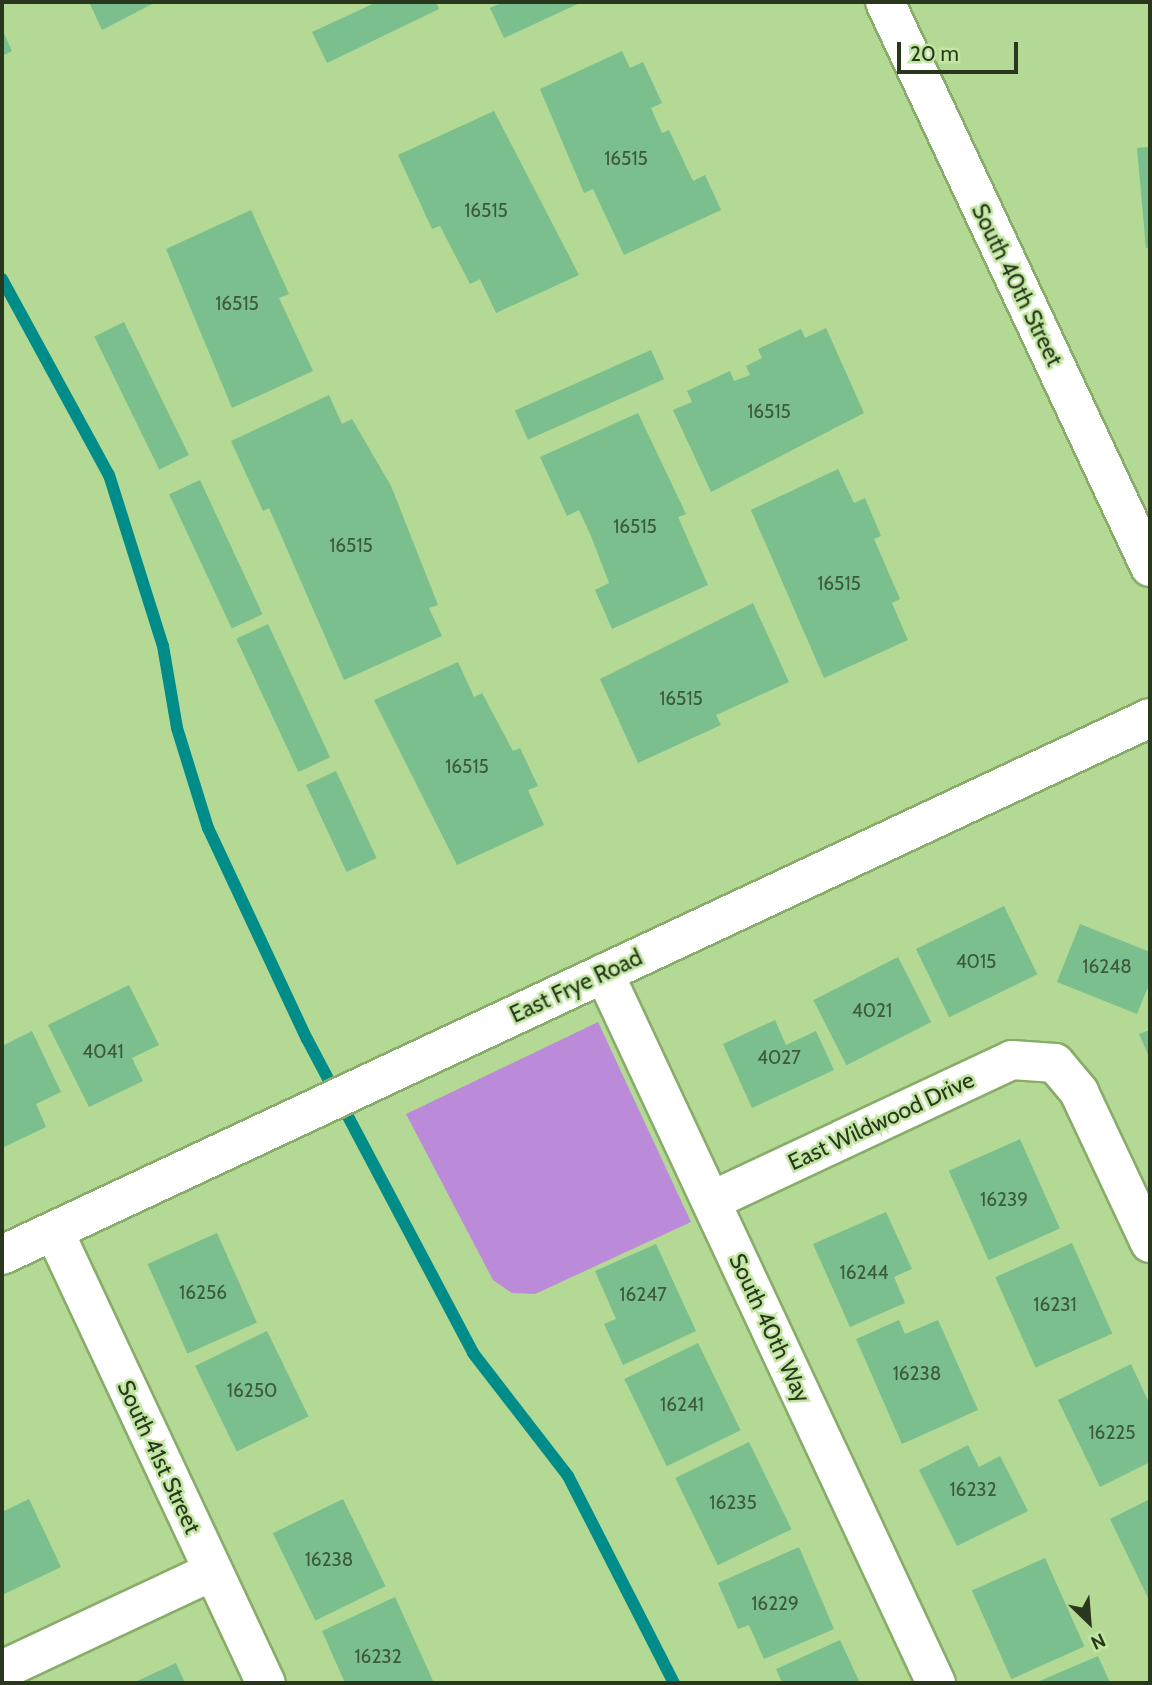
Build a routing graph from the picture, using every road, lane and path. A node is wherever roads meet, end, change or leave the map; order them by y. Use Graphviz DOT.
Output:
graph roads {
  1 [pos="885,2"];
  2 [pos="1150,567"];
  3 [pos="1150,718"];
  4 [pos="604,973"];
  5 [pos="711,1201"];
  6 [pos="54,1231"];
  7 [pos="1150,1243"];
  8 [pos="2,1255"];
  9 [pos="213,1571"];
  10 [pos="2,1670"];
  11 [pos="266,1683"];
  12 [pos="936,1683"];
  1 -- 2 [label="street, South 40th Street"];
  3 -- 4 [label="street, East Frye Road"];
  4 -- 5 [label="street, South 40th Way"];
  4 -- 6 [label="street, East Frye Road"];
  5 -- 7 [label="street, East Wildwood Drive"];
  5 -- 12 [label="street, South 40th Way"];
  6 -- 8 [label="street, East Frye Road"];
  6 -- 9 [label="street, South 41st Street"];
  9 -- 10 [label="street"];
  9 -- 11 [label="street, South 41st Street"];
}
